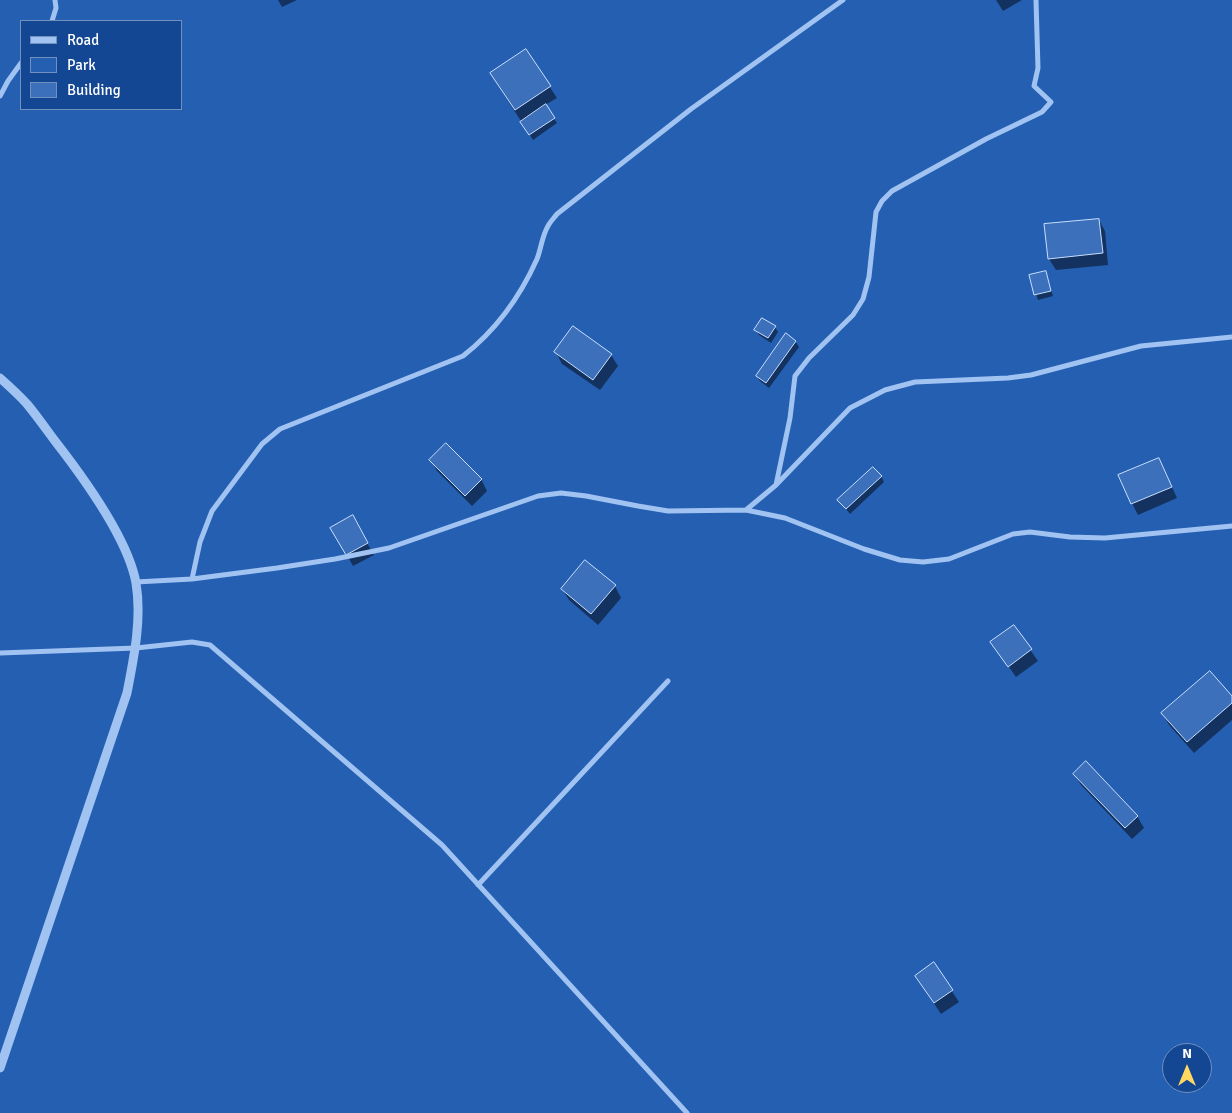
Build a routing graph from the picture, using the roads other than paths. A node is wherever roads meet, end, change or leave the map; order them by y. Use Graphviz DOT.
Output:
graph roads {
  1 [pos="56,0"];
  2 [pos="843,0"];
  3 [pos="1036,0"];
  4 [pos="52,20"];
  5 [pos="20,64"];
  6 [pos="0,96"];
  7 [pos="1232,337"];
  8 [pos="0,378"];
  9 [pos="776,485"];
  10 [pos="746,510"];
  11 [pos="1232,526"];
  12 [pos="192,579"];
  13 [pos="136,582"];
  14 [pos="136,648"];
  15 [pos="0,653"];
  16 [pos="668,681"];
  17 [pos="478,884"];
  18 [pos="0,1068"];
  19 [pos="687,1113"];
  1 -- 4 [label="street"];
  2 -- 12 [label="street"];
  3 -- 9 [label="street"];
  5 -- 6 [label="street"];
  7 -- 9 [label="street"];
  8 -- 13 [label="street"];
  9 -- 10 [label="street"];
  10 -- 11 [label="street"];
  10 -- 12 [label="street"];
  12 -- 13 [label="street"];
  13 -- 14 [label="street"];
  14 -- 15 [label="street"];
  14 -- 17 [label="street"];
  14 -- 18 [label="street"];
  16 -- 17 [label="street"];
  17 -- 19 [label="street"];
}
